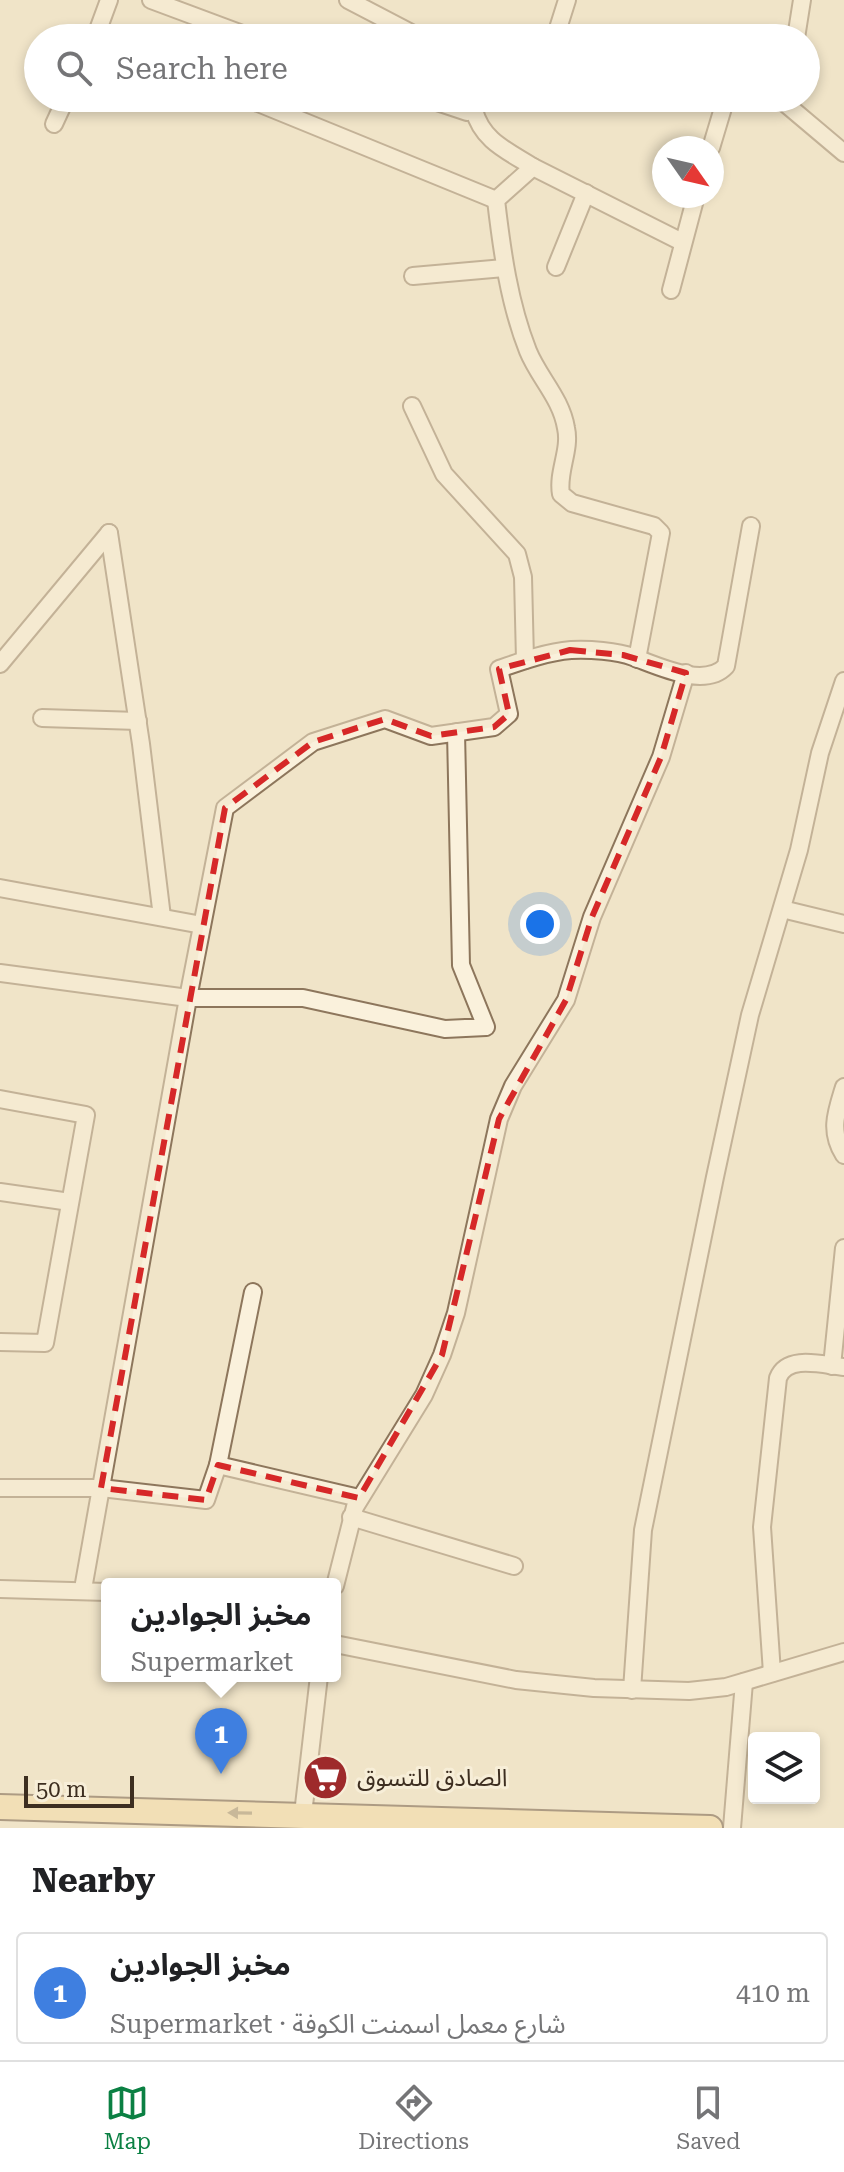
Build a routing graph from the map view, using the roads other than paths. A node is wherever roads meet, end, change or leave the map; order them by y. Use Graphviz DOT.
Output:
graph roads {
  1 [pos="109,0"];
  2 [pos="151,0"];
  3 [pos="348,0"];
  4 [pos="566,0"];
  5 [pos="802,0"];
  6 [pos="100,24"];
  7 [pos="215,24"];
  8 [pos="394,24"];
  9 [pos="559,24"];
  10 [pos="798,24"];
  11 [pos="60,112"];
  12 [pos="280,112"];
  13 [pos="479,112"];
  14 [pos="722,112"];
  15 [pos="796,112"];
  16 [pos="54,124"];
  17 [pos="715,136"];
  18 [pos="844,153"];
  19 [pos="533,167"];
  20 [pos="586,193"];
  21 [pos="496,200"];
  22 [pos="692,208"];
  23 [pos="682,242"];
  24 [pos="556,267"];
  25 [pos="504,268"];
  26 [pos="413,276"];
  27 [pos="671,290"];
  28 [pos="412,406"];
  29 [pos="751,526"];
  30 [pos="637,659"];
  31 [pos="525,660"];
  32 [pos="0,664"];
  33 [pos="686,673"];
  34 [pos="844,681"];
  35 [pos="42,718"];
  36 [pos="138,721"];
  37 [pos="456,732"];
  38 [pos="0,888"];
  39 [pos="782,909"];
  40 [pos="162,917"];
  41 [pos="844,924"];
  42 [pos="202,925"];
  43 [pos="0,973"];
  44 [pos="188,998"];
  45 [pos="844,1087"];
  46 [pos="0,1099"];
  47 [pos="844,1154"];
  48 [pos="0,1192"];
  49 [pos="70,1202"];
  50 [pos="844,1248"];
  51 [pos="253,1292"];
  52 [pos="0,1342"];
  53 [pos="838,1366"];
  54 [pos="218,1465"];
  55 [pos="0,1488"];
  56 [pos="101,1488"];
  57 [pos="359,1498"];
  58 [pos="351,1517"];
  59 [pos="514,1566"];
  60 [pos="337,1578"];
  61 [pos="0,1589"];
  62 [pos="83,1589"];
  63 [pos="101,1591"];
  64 [pos="341,1645"];
  65 [pos="844,1652"];
  66 [pos="772,1673"];
  67 [pos="318,1682"];
  68 [pos="744,1682"];
  69 [pos="632,1690"];
  70 [pos="0,1807"];
  71 [pos="303,1814"];
  72 [pos="710,1828"];
  73 [pos="732,1828"];
  1 -- 6 [label="street"];
  2 -- 7 [label="street"];
  3 -- 8 [label="street"];
  4 -- 9 [label="street"];
  5 -- 10 [label="street"];
  11 -- 16 [label="street"];
  12 -- 21 [label="street"];
  13 -- 19 [label="street"];
  14 -- 17 [label="street"];
  15 -- 18 [label="street"];
  19 -- 20 [label="street"];
  19 -- 21 [label="street"];
  20 -- 23 [label="street"];
  20 -- 24 [label="street"];
  21 -- 25 [label="street"];
  22 -- 23 [label="street"];
  23 -- 27 [label="street"];
  25 -- 26 [label="street"];
  25 -- 30 [label="street"];
  28 -- 31 [label="street"];
  29 -- 33 [label="street"];
  30 -- 31 [label="street"];
  30 -- 33 [label="street"];
  31 -- 37 [label="street"];
  32 -- 36 [label="street"];
  33 -- 57 [label="street"];
  34 -- 39 [label="street"];
  35 -- 36 [label="street"];
  36 -- 40 [label="street"];
  37 -- 42 [label="street"];
  37 -- 44 [label="street"];
  38 -- 40 [label="street"];
  39 -- 41 [label="street"];
  39 -- 69 [label="street"];
  40 -- 42 [label="street"];
  42 -- 44 [label="street"];
  43 -- 44 [label="street"];
  44 -- 56 [label="street"];
  45 -- 47 [label="street"];
  46 -- 49 [label="street"];
  48 -- 49 [label="street"];
  49 -- 52 [label="street"];
  50 -- 53 [label="street"];
  51 -- 54 [label="street"];
  53 -- 66 [label="street"];
  54 -- 56 [label="street"];
  54 -- 57 [label="street"];
  55 -- 56 [label="street"];
  56 -- 62 [label="street"];
  57 -- 58 [label="street"];
  58 -- 59 [label="street"];
  58 -- 60 [label="street"];
  61 -- 62 [label="street"];
  62 -- 63 [label="street"];
  64 -- 69 [label="street"];
  65 -- 66 [label="street"];
  66 -- 68 [label="street"];
  67 -- 71 [label="street"];
  68 -- 69 [label="street"];
  68 -- 73 [label="street"];
  71 -- 70 [label="main road, one-way"];
  71 -- 72 [label="main road"];
}
